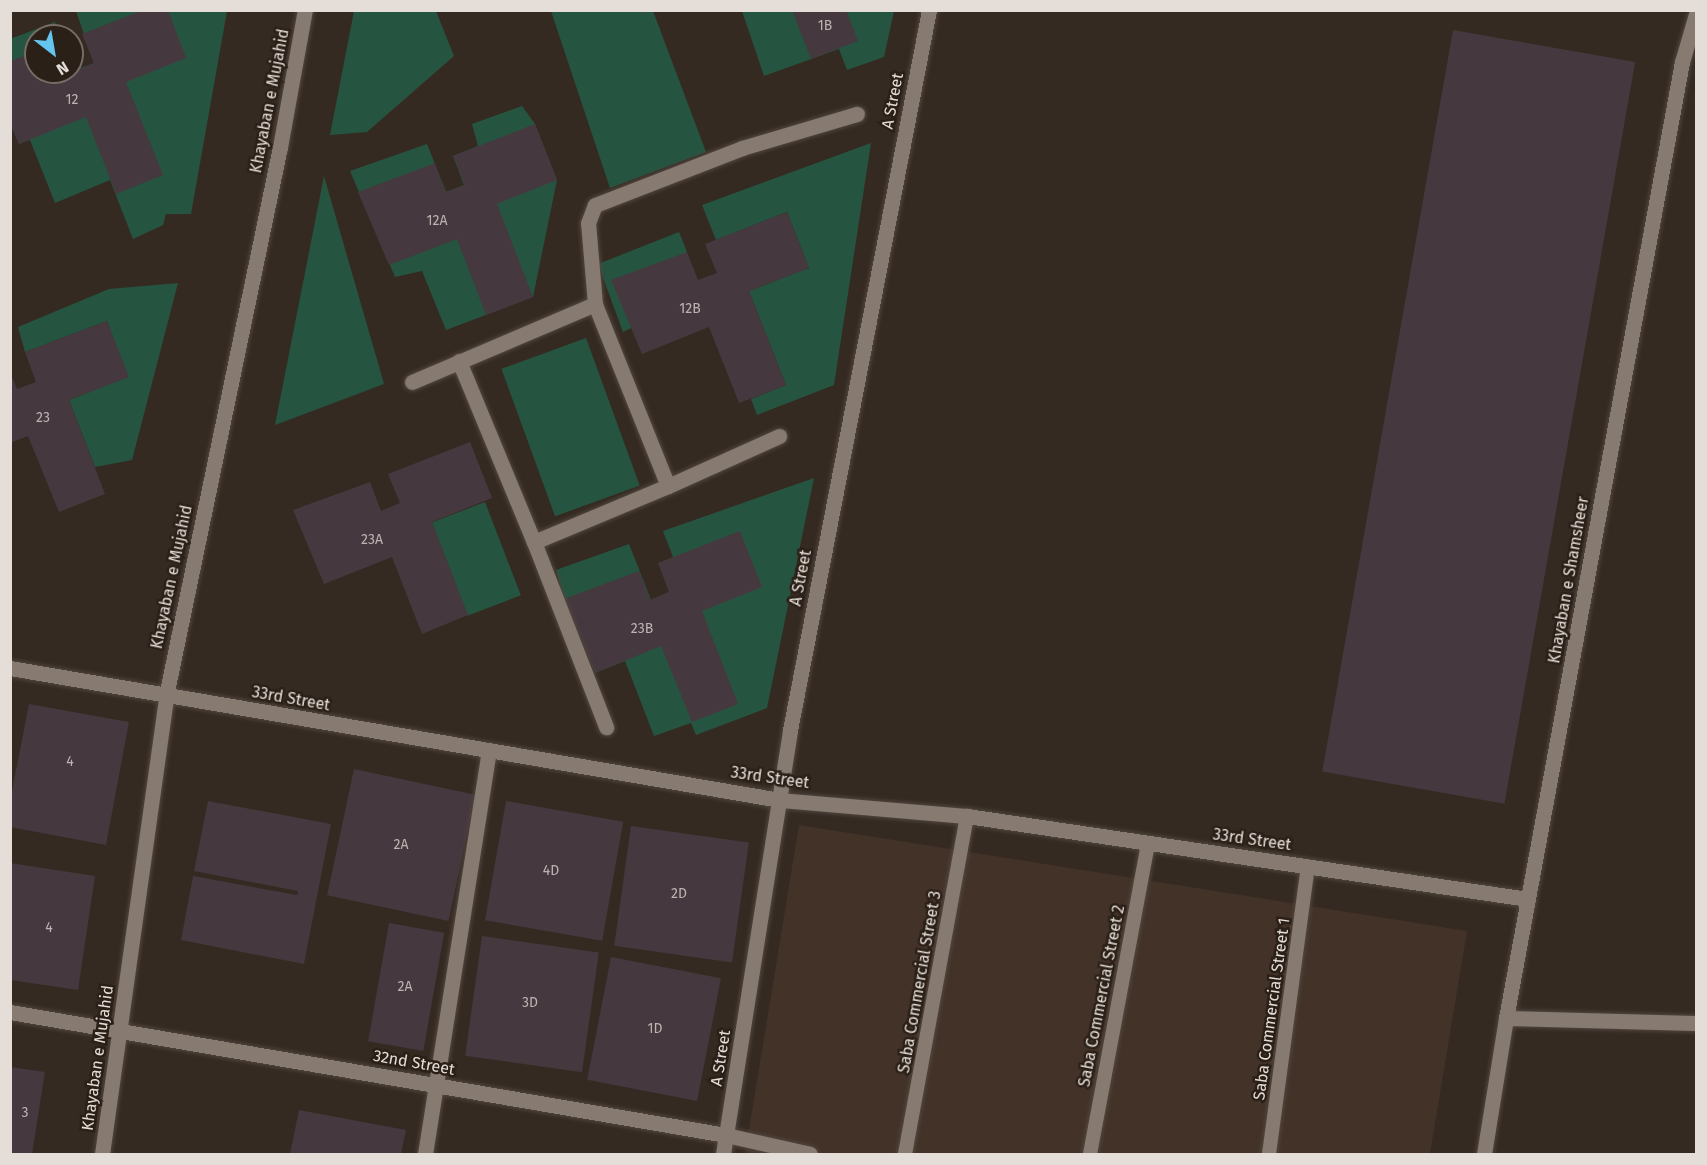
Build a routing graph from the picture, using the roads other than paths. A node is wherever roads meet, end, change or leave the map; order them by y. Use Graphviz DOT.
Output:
graph roads {
  1 [pos="305,10"];
  2 [pos="929,10"];
  3 [pos="1696,14"];
  4 [pos="856,114"];
  5 [pos="595,304"];
  6 [pos="459,362"];
  7 [pos="412,382"];
  8 [pos="779,436"];
  9 [pos="668,486"];
  10 [pos="534,543"];
  11 [pos="10,668"];
  12 [pos="166,696"];
  13 [pos="606,727"];
  14 [pos="489,750"];
  15 [pos="780,800"];
  16 [pos="967,816"];
  17 [pos="1148,843"];
  18 [pos="1308,867"];
  19 [pos="1528,899"];
  20 [pos="10,1012"];
  21 [pos="1506,1018"];
  22 [pos="1696,1023"];
  23 [pos="121,1031"];
  24 [pos="436,1086"];
  25 [pos="726,1135"];
  26 [pos="102,1155"];
  27 [pos="425,1155"];
  28 [pos="723,1155"];
  29 [pos="810,1155"];
  30 [pos="905,1155"];
  31 [pos="1090,1155"];
  32 [pos="1269,1155"];
  33 [pos="1484,1155"];
  1 -- 12 [label="street, Khayaban e Mujahid"];
  2 -- 15 [label="street, A Street"];
  3 -- 19 [label="street, Khayaban e Shamsheer"];
  4 -- 5 [label="street"];
  5 -- 6 [label="street"];
  5 -- 9 [label="street"];
  6 -- 7 [label="street"];
  6 -- 10 [label="street"];
  8 -- 9 [label="street"];
  9 -- 10 [label="street"];
  10 -- 13 [label="street"];
  11 -- 12 [label="street, 33rd Street"];
  12 -- 14 [label="street, 33rd Street"];
  12 -- 23 [label="street, Khayaban e Mujahid"];
  14 -- 15 [label="street, 33rd Street"];
  14 -- 24 [label="street"];
  15 -- 16 [label="street, 33rd Street"];
  15 -- 25 [label="street, A Street"];
  16 -- 17 [label="street, 33rd Street"];
  16 -- 30 [label="lane, Saba Commercial Street 3"];
  17 -- 18 [label="street, 33rd Street"];
  17 -- 31 [label="lane, Saba Commercial Street 2"];
  18 -- 19 [label="street, 33rd Street"];
  18 -- 32 [label="lane, Saba Commercial Street 1"];
  19 -- 21 [label="street, Khayaban e Shamsheer"];
  20 -- 23 [label="street, 32nd Street"];
  21 -- 22 [label="street"];
  21 -- 33 [label="street, Khayaban e Shamsheer"];
  23 -- 24 [label="street, 32nd Street"];
  23 -- 26 [label="street, Khayaban e Mujahid"];
  24 -- 25 [label="street, 32nd Street"];
  24 -- 27 [label="street"];
  25 -- 28 [label="street, A Street"];
  25 -- 29 [label="street, 32nd Street"];
}
